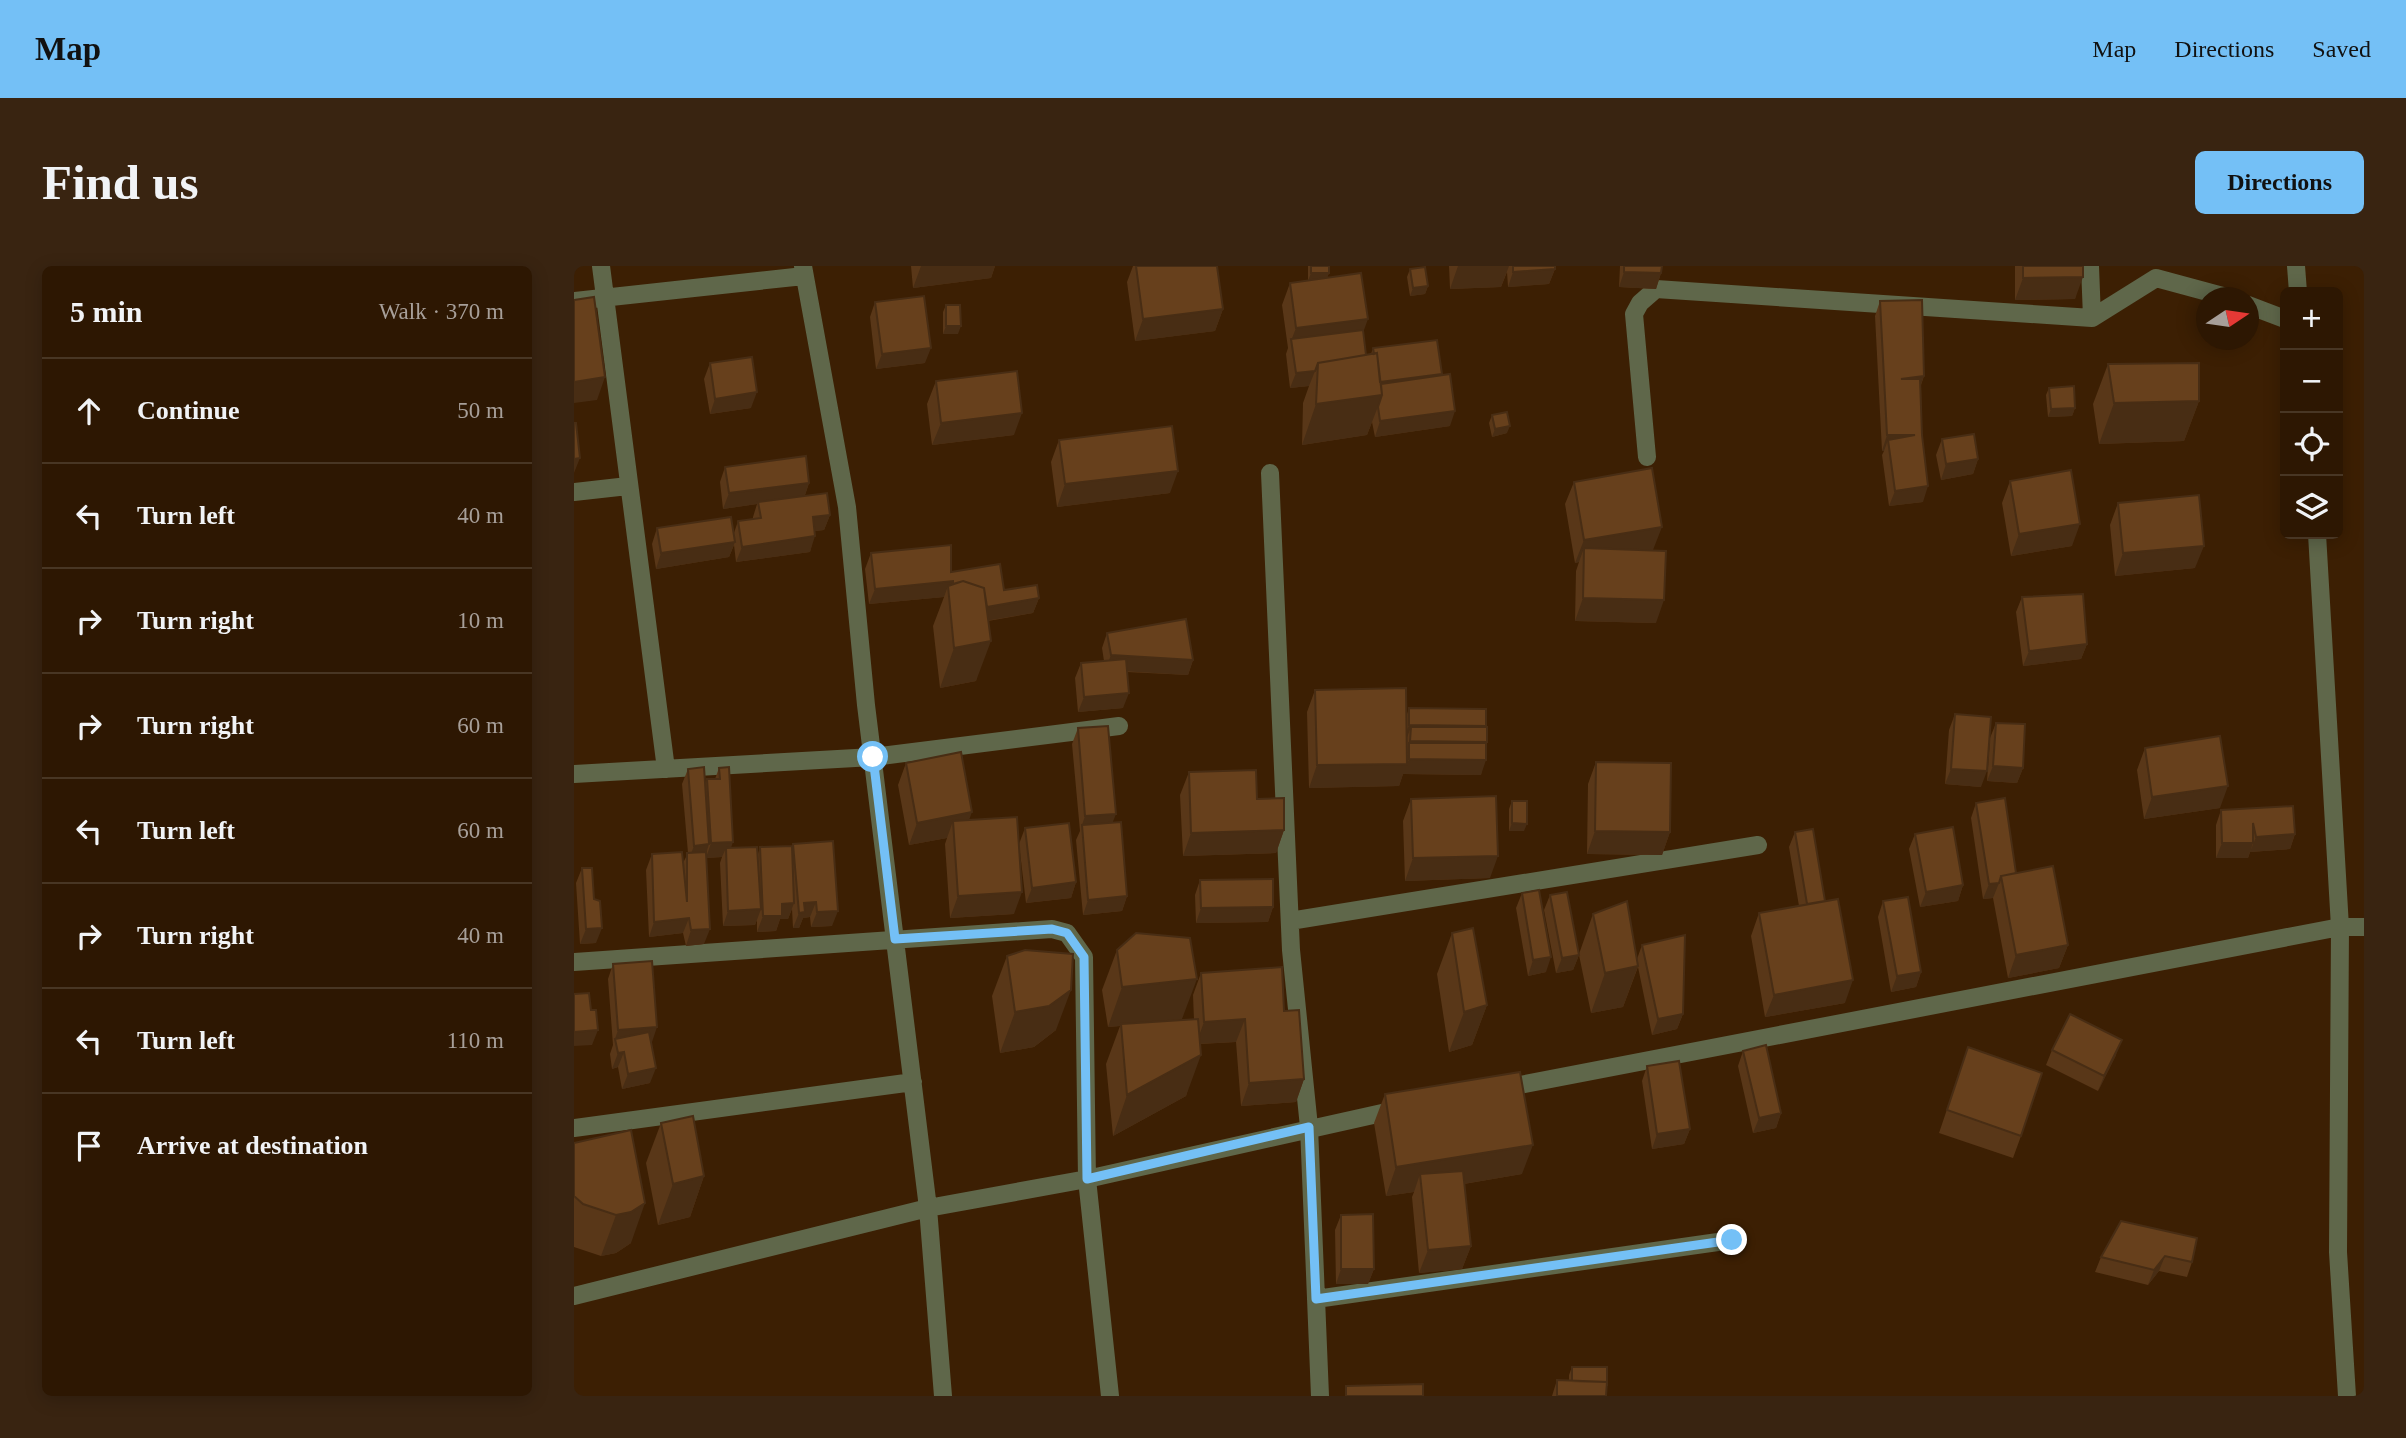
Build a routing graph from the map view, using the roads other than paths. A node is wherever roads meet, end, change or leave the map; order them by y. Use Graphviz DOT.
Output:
graph roads {
  1 [pos="601,266"];
  2 [pos="2091,266"];
  3 [pos="2296,266"];
  4 [pos="804,271"];
  5 [pos="2298,287"];
  6 [pos="2196,289"];
  7 [pos="605,298"];
  8 [pos="574,301"];
  9 [pos="2259,309"];
  10 [pos="2092,318"];
  11 [pos="2280,318"];
  12 [pos="1647,457"];
  13 [pos="1270,473"];
  14 [pos="628,486"];
  15 [pos="574,492"];
  16 [pos="2317,539"];
  17 [pos="1119,726"];
  18 [pos="873,757"];
  19 [pos="666,769"];
  20 [pos="574,774"];
  21 [pos="1758,845"];
  22 [pos="1290,921"];
  23 [pos="2364,926"];
  24 [pos="2340,927"];
  25 [pos="895,939"];
  26 [pos="574,961"];
  27 [pos="913,1082"];
  28 [pos="1488,1091"];
  29 [pos="1419,1105"];
  30 [pos="1309,1127"];
  31 [pos="574,1128"];
  32 [pos="1087,1179"];
  33 [pos="928,1208"];
  34 [pos="1732,1240"];
  35 [pos="574,1296"];
  36 [pos="1316,1299"];
  37 [pos="943,1396"];
  38 [pos="1110,1396"];
  39 [pos="1320,1396"];
  40 [pos="2347,1396"];
  1 -- 7 [label="street"];
  2 -- 10 [label="street"];
  3 -- 5 [label="street"];
  4 -- 7 [label="street"];
  4 -- 18 [label="street"];
  6 -- 10 [label="street"];
  7 -- 8 [label="street"];
  7 -- 14 [label="street"];
  9 -- 11 [label="street"];
  10 -- 12 [label="street"];
  13 -- 22 [label="street"];
  14 -- 15 [label="street"];
  14 -- 19 [label="street"];
  16 -- 24 [label="street"];
  17 -- 18 [label="street"];
  18 -- 19 [label="street"];
  18 -- 25 [label="street"];
  19 -- 20 [label="street"];
  21 -- 22 [label="street"];
  22 -- 30 [label="street"];
  23 -- 24 [label="street"];
  24 -- 28 [label="street"];
  24 -- 40 [label="street"];
  25 -- 26 [label="street"];
  25 -- 27 [label="street"];
  25 -- 32 [label="street"];
  27 -- 31 [label="street"];
  27 -- 33 [label="street"];
  29 -- 30 [label="street"];
  30 -- 32 [label="street"];
  30 -- 36 [label="street"];
  32 -- 33 [label="street"];
  32 -- 38 [label="street"];
  33 -- 35 [label="street"];
  33 -- 37 [label="street"];
  34 -- 36 [label="street"];
  36 -- 39 [label="street"];
}
